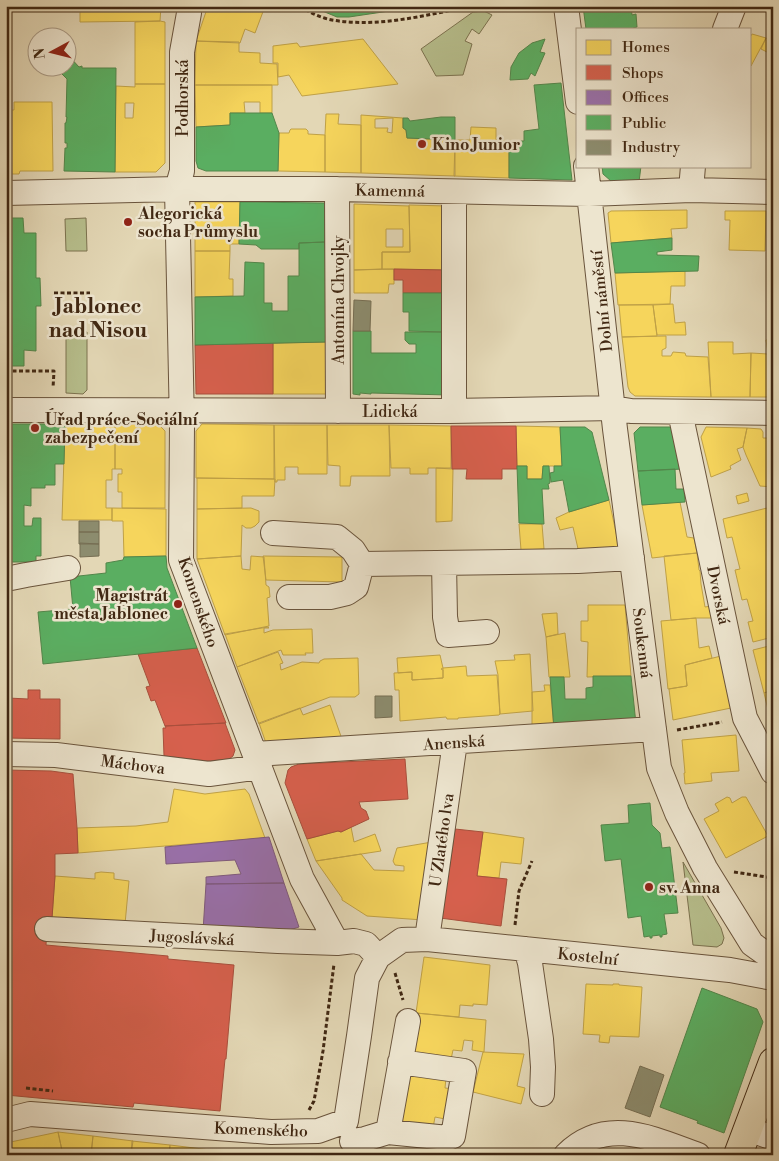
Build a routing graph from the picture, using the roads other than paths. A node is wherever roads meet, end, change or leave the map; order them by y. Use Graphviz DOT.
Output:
graph roads {
  1 [pos="189,6"];
  2 [pos="566,6"];
  3 [pos="734,6"];
  4 [pos="725,28"];
  5 [pos="576,86"];
  6 [pos="586,168"];
  7 [pos="693,168"];
  8 [pos="177,189"];
  9 [pos="337,189"];
  10 [pos="691,190"];
  11 [pos="6,192"];
  12 [pos="454,192"];
  13 [pos="773,192"];
  14 [pos="589,194"];
  15 [pos="613,408"];
  16 [pos="6,410"];
  17 [pos="181,410"];
  18 [pos="338,411"];
  19 [pos="454,411"];
  20 [pos="680,412"];
  21 [pos="773,413"];
  22 [pos="273,532"];
  23 [pos="632,558"];
  24 [pos="444,563"];
  25 [pos="362,564"];
  26 [pos="68,568"];
  27 [pos="6,579"];
  28 [pos="289,597"];
  29 [pos="487,632"];
  30 [pos="662,730"];
  31 [pos="455,742"];
  32 [pos="6,754"];
  33 [pos="258,761"];
  34 [pos="773,772"];
  35 [pos="47,929"];
  36 [pos="428,939"];
  37 [pos="337,943"];
  38 [pos="519,949"];
  39 [pos="378,957"];
  40 [pos="773,959"];
  41 [pos="773,978"];
  42 [pos="408,1021"];
  43 [pos="400,1062"];
  44 [pos="773,1062"];
  45 [pos="542,1094"];
  46 [pos="6,1120"];
  47 [pos="388,1132"];
  48 [pos="760,1133"];
  49 [pos="349,1139"];
  50 [pos="566,1155"];
  51 [pos="698,1155"];
  52 [pos="738,1155"];
  1 -- 8 [label="street, Podhorská"];
  2 -- 5 [label="street"];
  3 -- 4 [label="street"];
  6 -- 14 [label="street, Dolní náměstí"];
  7 -- 10 [label="street"];
  8 -- 9 [label="street, Kamenná"];
  8 -- 11 [label="street, Kamenná"];
  8 -- 17 [label="street, Komenského"];
  9 -- 12 [label="street, Kamenná"];
  9 -- 18 [label="street, Antonína Chvojky"];
  10 -- 13 [label="street, Kamenná"];
  10 -- 14 [label="street, Kamenná"];
  12 -- 14 [label="street, Kamenná"];
  12 -- 19 [label="street"];
  14 -- 15 [label="street, Dolní náměstí"];
  15 -- 19 [label="street, Lidická"];
  15 -- 20 [label="street, Lidická"];
  15 -- 23 [label="street, Soukenná"];
  16 -- 17 [label="street, Lidická"];
  17 -- 18 [label="street, Lidická"];
  17 -- 33 [label="street, Komenského"];
  18 -- 19 [label="street, Lidická"];
  20 -- 21 [label="street, Lidická"];
  20 -- 34 [label="street, Dvorská"];
  22 -- 25 [label="street"];
  23 -- 24 [label="street"];
  23 -- 30 [label="street, Soukenná"];
  24 -- 25 [label="street"];
  24 -- 29 [label="street"];
  25 -- 28 [label="street"];
  26 -- 27 [label="street"];
  30 -- 31 [label="street, Anenská"];
  30 -- 40 [label="street, Soukenná"];
  31 -- 33 [label="street, Anenská"];
  31 -- 36 [label="street, U Zlatého lva"];
  32 -- 33 [label="street, Máchova"];
  33 -- 37 [label="street, Komenského"];
  35 -- 37 [label="street, Jugoslávská"];
  36 -- 38 [label="street, Kostelní"];
  36 -- 39 [label="street, Kostelní"];
  37 -- 39 [label="street"];
  38 -- 41 [label="street, Kostelní"];
  38 -- 45 [label="street"];
  39 -- 49 [label="street"];
  42 -- 43 [label="street"];
  43 -- 47 [label="street"];
  43 -- 47 [label="street"];
  44 -- 48 [label="main road"];
  46 -- 49 [label="street, Komenského"];
  47 -- 49 [label="street, Komenského"];
  48 -- 52 [label="main road"];
  50 -- 51 [label="street"];
}
